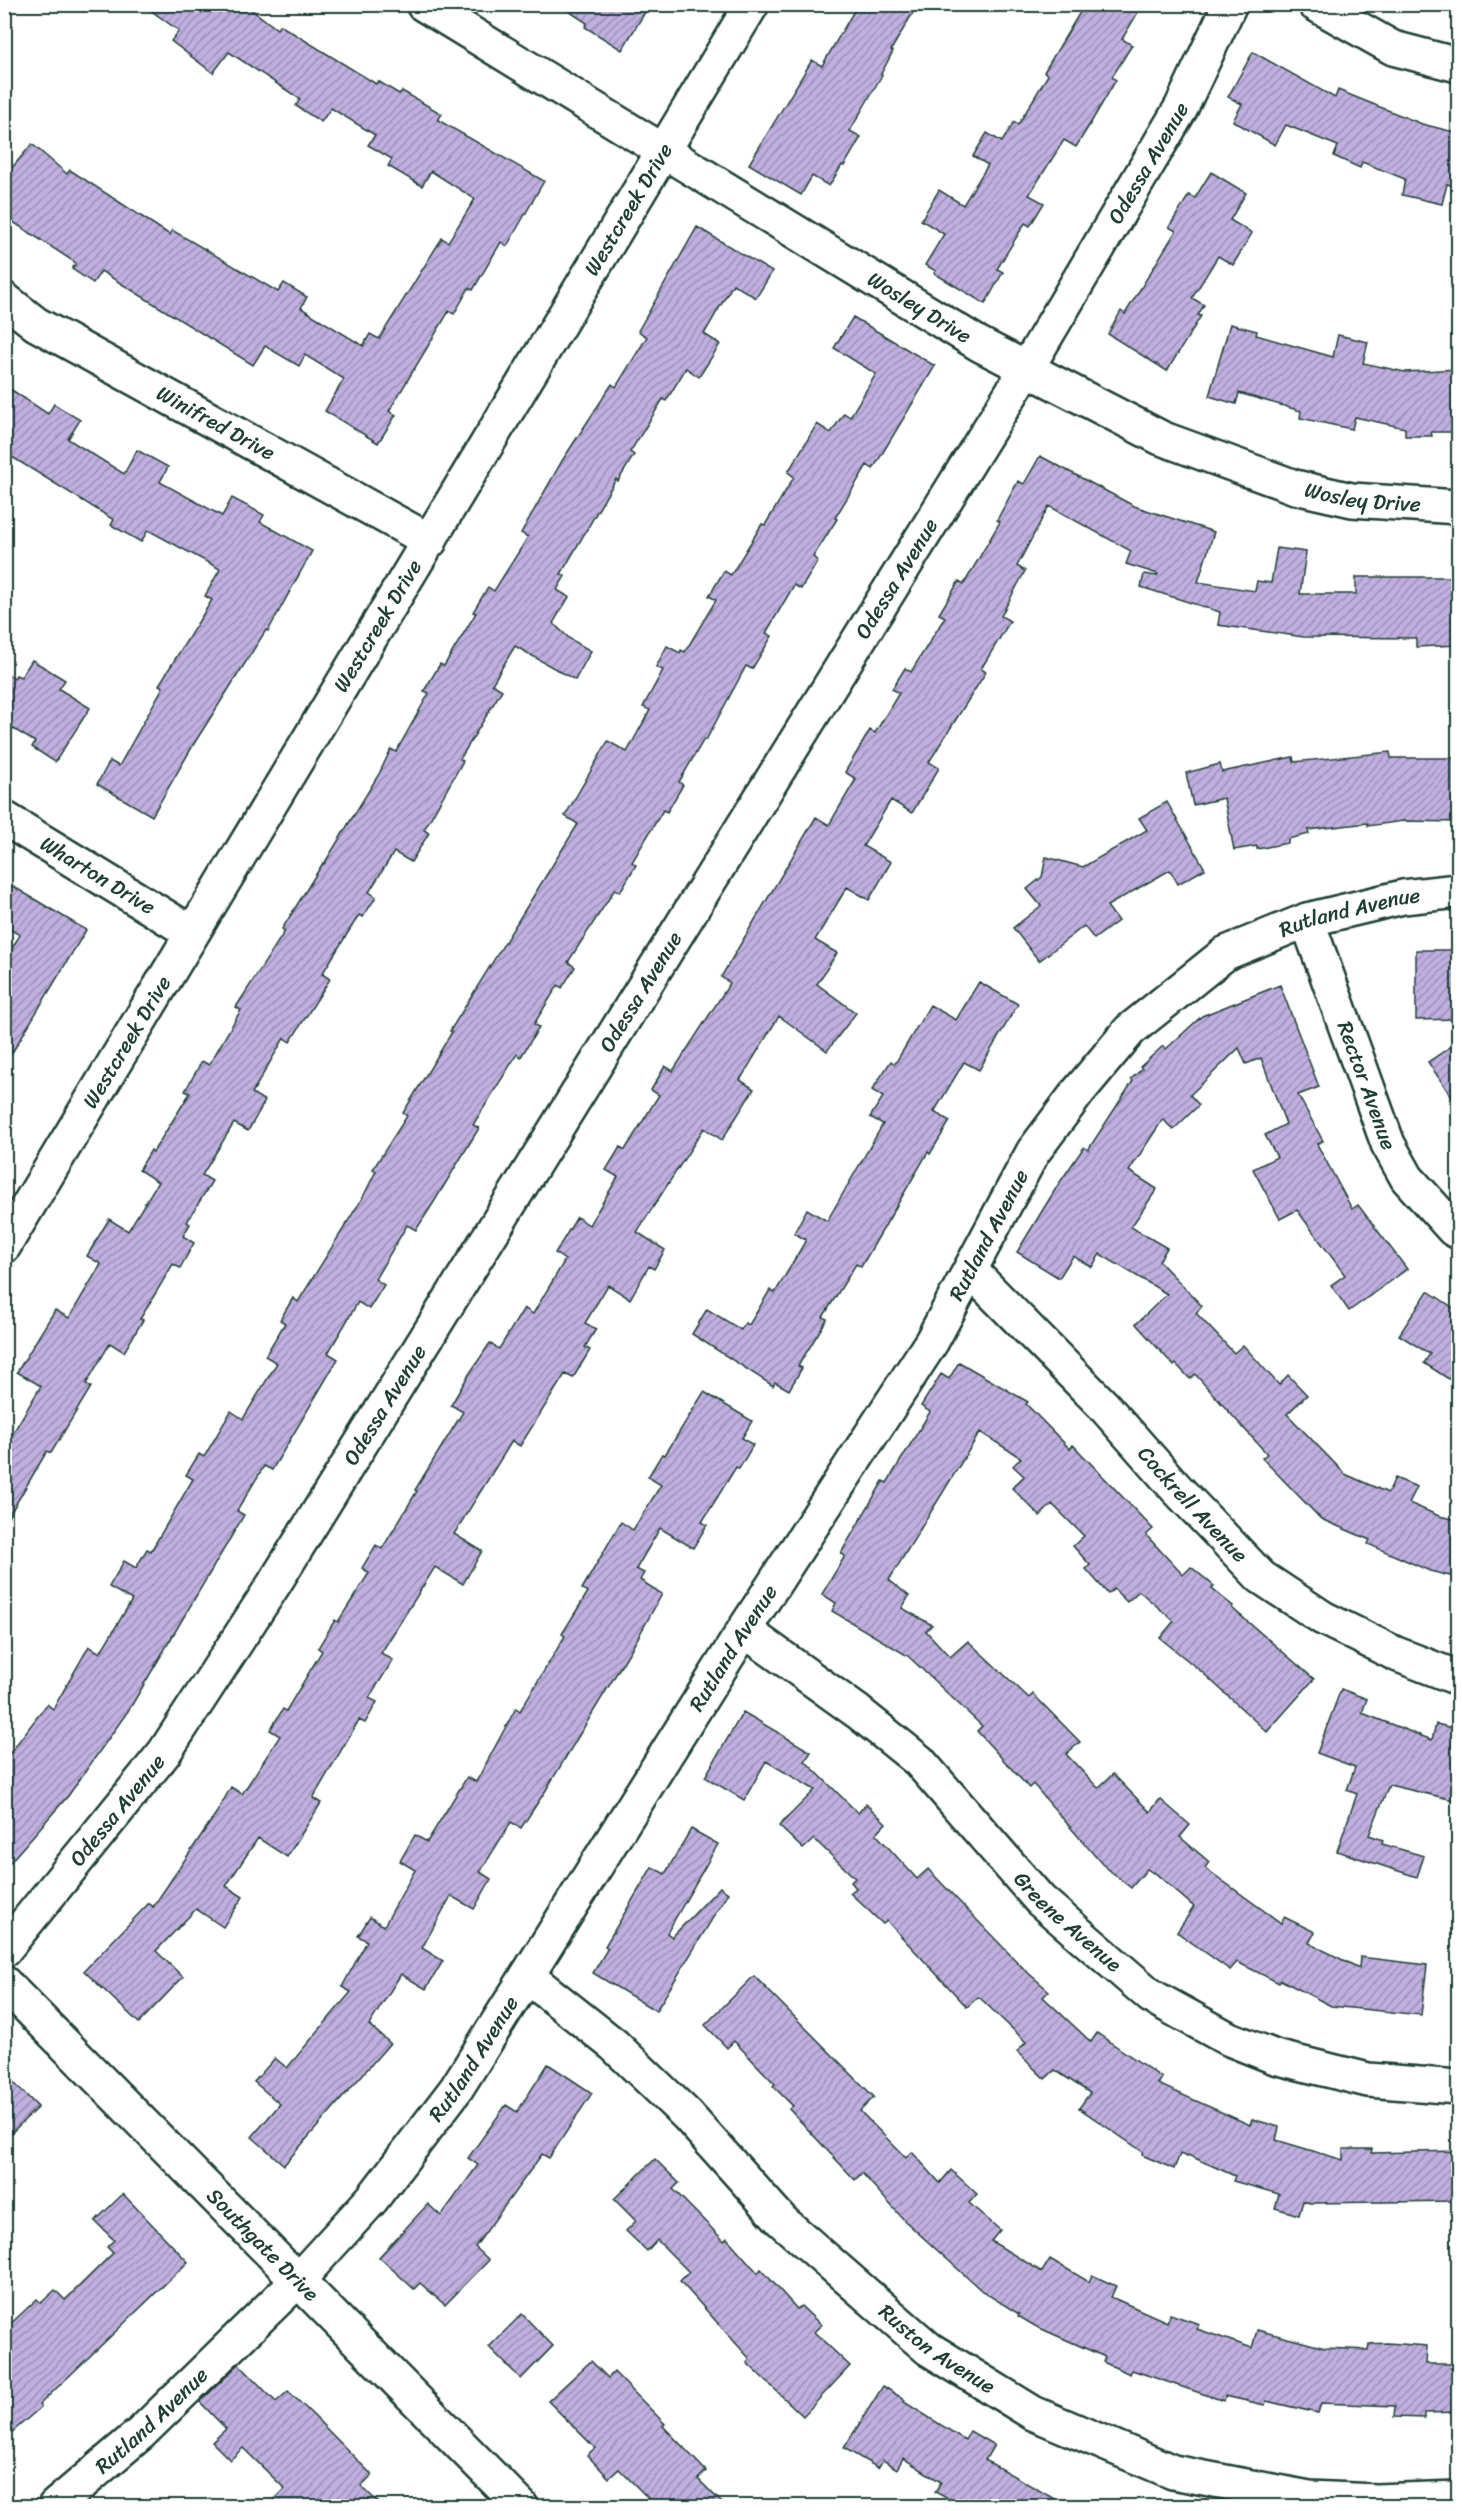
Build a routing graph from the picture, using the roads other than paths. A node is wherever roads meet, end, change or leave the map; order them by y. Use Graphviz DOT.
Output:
graph roads {
  1 [pos="423,4"];
  2 [pos="752,4"];
  3 [pos="1230,4"];
  4 [pos="1315,4"];
  5 [pos="1458,65"];
  6 [pos="664,150"];
  7 [pos="4,299"];
  8 [pos="1027,368"];
  9 [pos="1458,507"];
  10 [pos="430,541"];
  11 [pos="4,818"];
  12 [pos="1458,891"];
  13 [pos="1307,920"];
  14 [pos="192,933"];
  15 [pos="1458,1232"];
  16 [pos="4,1246"];
  17 [pos="971,1271"];
  18 [pos="744,1630"];
  19 [pos="1458,1678"];
  20 [pos="4,1950"];
  21 [pos="527,1976"];
  22 [pos="4,1983"];
  23 [pos="1458,2087"];
  24 [pos="298,2280"];
  25 [pos="1458,2498"];
  26 [pos="55,2506"];
  27 [pos="521,2506"];
  1 -- 6 [label="street, Wosley Drive"];
  2 -- 6 [label="street, Westcreek Drive"];
  3 -- 8 [label="street, Odessa Avenue"];
  4 -- 5 [label="street"];
  6 -- 8 [label="street, Wosley Drive"];
  6 -- 10 [label="street, Westcreek Drive"];
  7 -- 10 [label="street, Winifred Drive"];
  8 -- 9 [label="street, Wosley Drive"];
  8 -- 20 [label="street, Odessa Avenue"];
  10 -- 14 [label="street, Westcreek Drive"];
  11 -- 14 [label="street, Wharton Drive"];
  12 -- 13 [label="street, Rutland Avenue"];
  13 -- 15 [label="street, Rector Avenue"];
  13 -- 17 [label="street, Rutland Avenue"];
  14 -- 16 [label="street, Westcreek Drive"];
  17 -- 18 [label="street, Rutland Avenue"];
  17 -- 19 [label="street, Cockrell Avenue"];
  18 -- 21 [label="street, Rutland Avenue"];
  18 -- 23 [label="street, Greene Avenue"];
  21 -- 24 [label="street, Rutland Avenue"];
  21 -- 25 [label="street, Ruston Avenue"];
  22 -- 24 [label="street, Southgate Drive"];
  24 -- 26 [label="street, Rutland Avenue"];
  24 -- 27 [label="street, Southgate Drive"];
}
